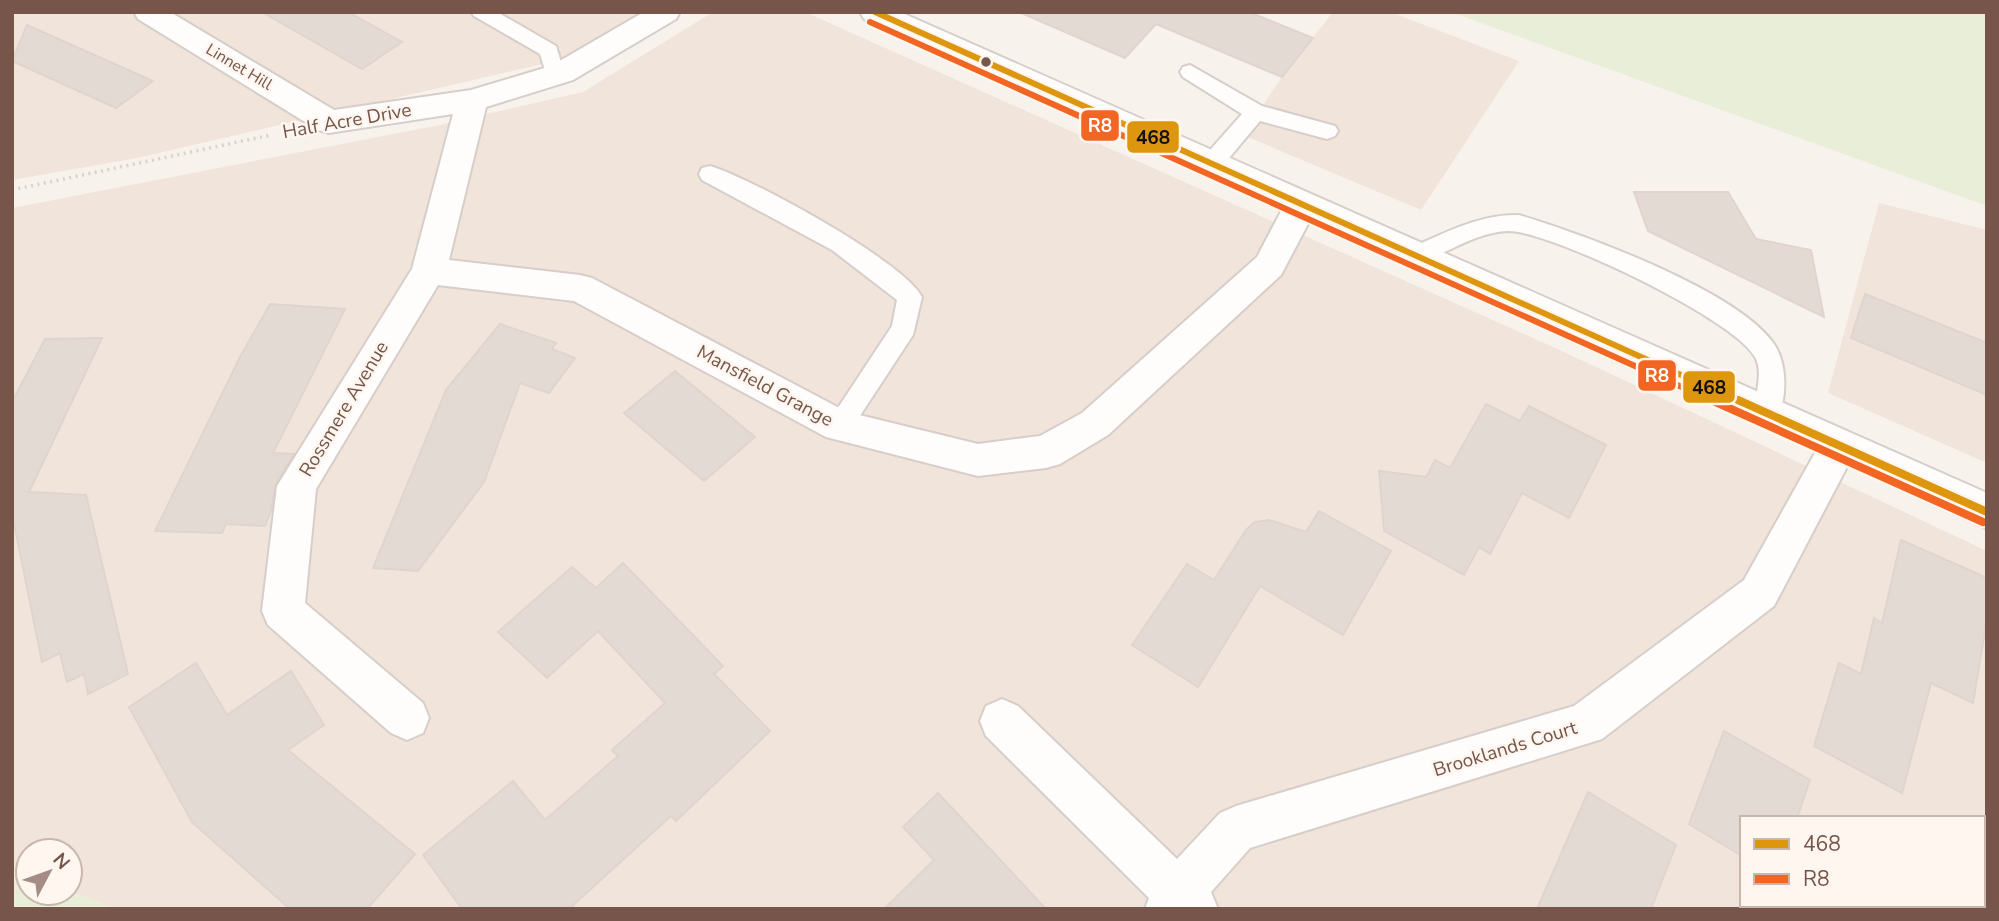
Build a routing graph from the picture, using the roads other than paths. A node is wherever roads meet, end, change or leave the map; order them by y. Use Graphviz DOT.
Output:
graph roads {
  1 [pos="148,12"];
  2 [pos="481,12"];
  3 [pos="666,12"];
  4 [pos="874,12"];
  5 [pos="1191,72"];
  6 [pos="555,75"];
  7 [pos="472,100"];
  8 [pos="1255,112"];
  9 [pos="329,122"];
  10 [pos="1327,131"];
  11 [pos="1211,164"];
  12 [pos="710,174"];
  13 [pos="1301,205"];
  14 [pos="1414,256"];
  15 [pos="429,271"];
  16 [pos="1767,414"];
  17 [pos="839,426"];
  18 [pos="1839,446"];
  19 [pos="1987,513"];
  20 [pos="407,718"];
  21 [pos="1002,721"];
  22 [pos="1180,904"];
  1 -- 9 [label="street, Linnet Hill"];
  2 -- 6 [label="lane"];
  3 -- 6 [label="street, Half Acre Drive"];
  4 -- 11 [label="street"];
  5 -- 8 [label="lane"];
  6 -- 7 [label="street, Half Acre Drive"];
  7 -- 9 [label="street, Half Acre Drive"];
  7 -- 15 [label="street, Rossmere Avenue"];
  8 -- 10 [label="lane"];
  8 -- 11 [label="lane"];
  11 -- 13 [label="street"];
  12 -- 17 [label="lane"];
  13 -- 14 [label="street"];
  13 -- 17 [label="street, Mansfield Grange"];
  14 -- 16 [label="street"];
  14 -- 16 [label="lane"];
  15 -- 17 [label="street, Mansfield Grange"];
  15 -- 20 [label="street, Rossmere Avenue"];
  16 -- 18 [label="street"];
  18 -- 19 [label="street"];
  18 -- 22 [label="street, Brooklands Court"];
  21 -- 22 [label="street"];
}
